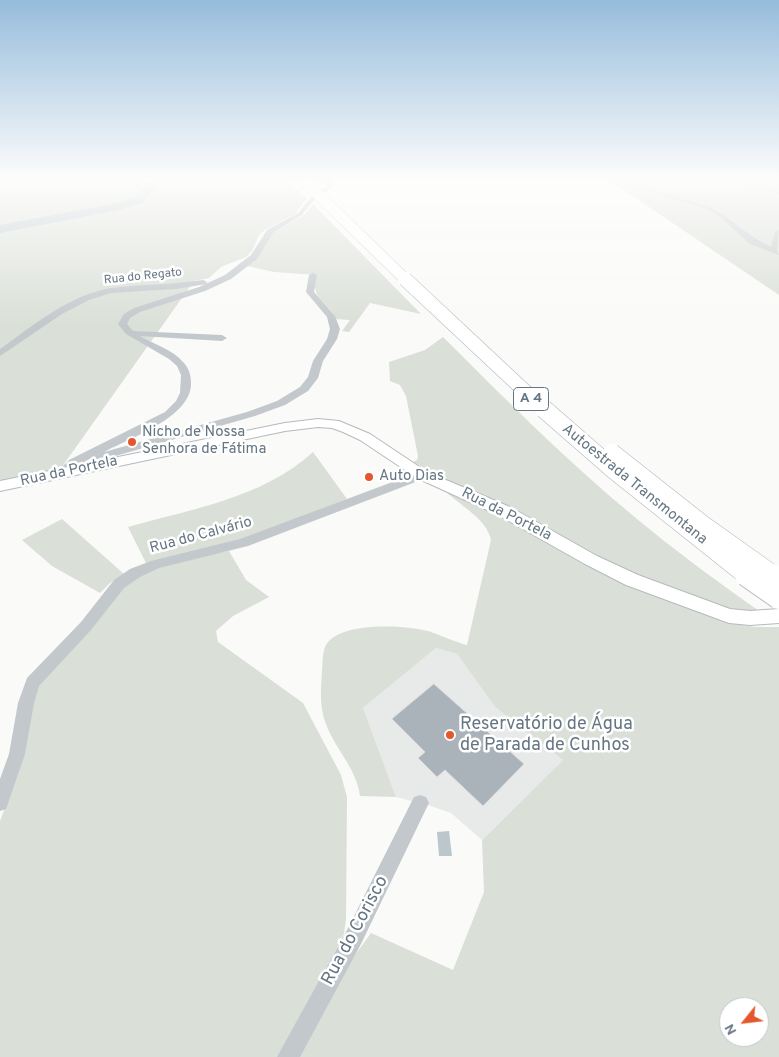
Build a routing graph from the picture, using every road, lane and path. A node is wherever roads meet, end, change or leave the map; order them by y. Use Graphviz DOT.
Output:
graph roads {
  1 [pos="278,227"];
  2 [pos="352,227"];
  3 [pos="362,227"];
  4 [pos="736,227"];
  5 [pos="779,232"];
  6 [pos="776,252"];
  7 [pos="313,275"];
  8 [pos="215,284"];
  9 [pos="130,333"];
  10 [pos="222,338"];
  11 [pos="0,353"];
  12 [pos="70,468"];
  13 [pos="422,474"];
  14 [pos="0,486"];
  15 [pos="779,579"];
  16 [pos="779,598"];
  17 [pos="779,616"];
  18 [pos="0,803"];
  19 [pos="420,803"];
  20 [pos="288,1057"];
  1 -- 8 [label="street"];
  2 -- 16 [label="highway, Autoestrada Transmontana / A 4, bridge"];
  3 -- 15 [label="highway, Autoestrada Transmontana / A 4, bridge"];
  4 -- 6 [label="street"];
  5 -- 6 [label="street"];
  7 -- 12 [label="street"];
  8 -- 9 [label="street"];
  8 -- 11 [label="street, Rua do Regato"];
  9 -- 10 [label="street"];
  9 -- 12 [label="street"];
  12 -- 13 [label="main road, Rua da Portela"];
  12 -- 14 [label="main road, Rua da Portela"];
  13 -- 17 [label="main road, Rua da Portela"];
  13 -- 18 [label="street, Rua do Calvário"];
  19 -- 20 [label="street, Rua do Corisco"];
}
